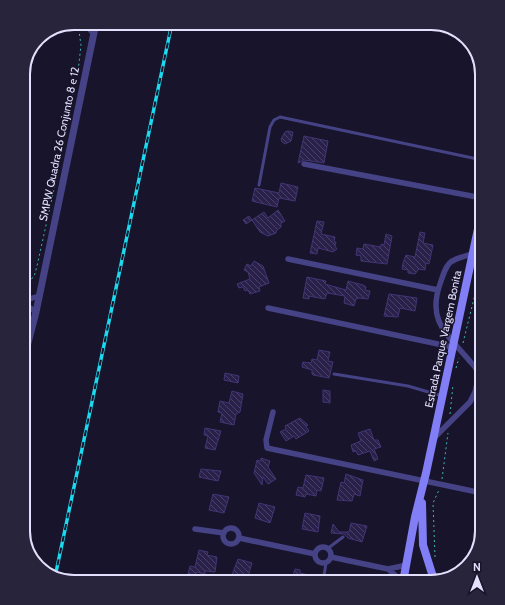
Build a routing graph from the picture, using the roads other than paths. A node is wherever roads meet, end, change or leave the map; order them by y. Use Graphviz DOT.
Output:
graph roads {
  1 [pos="90,30"];
  2 [pos="94,30"];
  3 [pos="93,33"];
  4 [pos="475,159"];
  5 [pos="304,164"];
  6 [pos="259,185"];
  7 [pos="475,197"];
  8 [pos="475,241"];
  9 [pos="472,254"];
  10 [pos="475,256"];
  11 [pos="288,259"];
  12 [pos="438,290"];
  13 [pos="39,296"];
  14 [pos="30,299"];
  15 [pos="30,307"];
  16 [pos="268,308"];
  17 [pos="36,312"];
  18 [pos="30,335"];
  19 [pos="452,345"];
  20 [pos="475,368"];
  21 [pos="334,374"];
  22 [pos="475,389"];
  23 [pos="474,392"];
  24 [pos="442,396"];
  25 [pos="273,412"];
  26 [pos="434,438"];
  27 [pos="426,477"];
  28 [pos="475,491"];
  29 [pos="195,529"];
  30 [pos="224,533"];
  31 [pos="343,537"];
  32 [pos="239,538"];
  33 [pos="327,549"];
  34 [pos="315,554"];
  35 [pos="331,557"];
  36 [pos="326,563"];
  37 [pos="407,565"];
  38 [pos="388,568"];
  39 [pos="324,575"];
  40 [pos="396,575"];
  41 [pos="405,575"];
  42 [pos="432,575"];
  1 -- 3 [label="street"];
  2 -- 3 [label="street, SMPW Quadra 26 Conjunto 8 e 12"];
  3 -- 13 [label="street, SMPW Quadra 26 Conjunto 8 e 12"];
  4 -- 6 [label="lane"];
  5 -- 7 [label="street"];
  8 -- 9 [label="main road, Estrada Parque Vargem Bonita"];
  9 -- 10 [label="street"];
  9 -- 12 [label="street"];
  9 -- 19 [label="main road, Estrada Parque Vargem Bonita"];
  11 -- 12 [label="street"];
  12 -- 19 [label="street"];
  13 -- 14 [label="street"];
  13 -- 17 [label="street, SMPW Quadra 26 Conjunto 8 e 12"];
  15 -- 17 [label="street"];
  16 -- 19 [label="street"];
  17 -- 18 [label="street, SMPW Quadra 26 Conjunto 8 e 12"];
  19 -- 20 [label="street"];
  19 -- 24 [label="main road, Estrada Parque Vargem Bonita"];
  21 -- 24 [label="lane"];
  22 -- 23 [label="street"];
  23 -- 26 [label="street"];
  24 -- 26 [label="main road, Estrada Parque Vargem Bonita"];
  25 -- 27 [label="street"];
  26 -- 27 [label="main road, Estrada Parque Vargem Bonita"];
  27 -- 28 [label="street"];
  27 -- 37 [label="main road, Estrada Parque Vargem Bonita"];
  27 -- 42 [label="main road, Estrada Parque Vargem Bonita"];
  29 -- 30 [label="street"];
  30 -- 32 [label="street"];
  30 -- 32 [label="street"];
  31 -- 33 [label="lane"];
  32 -- 34 [label="street"];
  33 -- 34 [label="street"];
  33 -- 35 [label="street"];
  34 -- 36 [label="street"];
  35 -- 36 [label="street"];
  35 -- 38 [label="street"];
  36 -- 39 [label="lane"];
  37 -- 38 [label="street"];
  37 -- 41 [label="main road, Estrada Parque Vargem Bonita"];
  38 -- 40 [label="street"];
}
